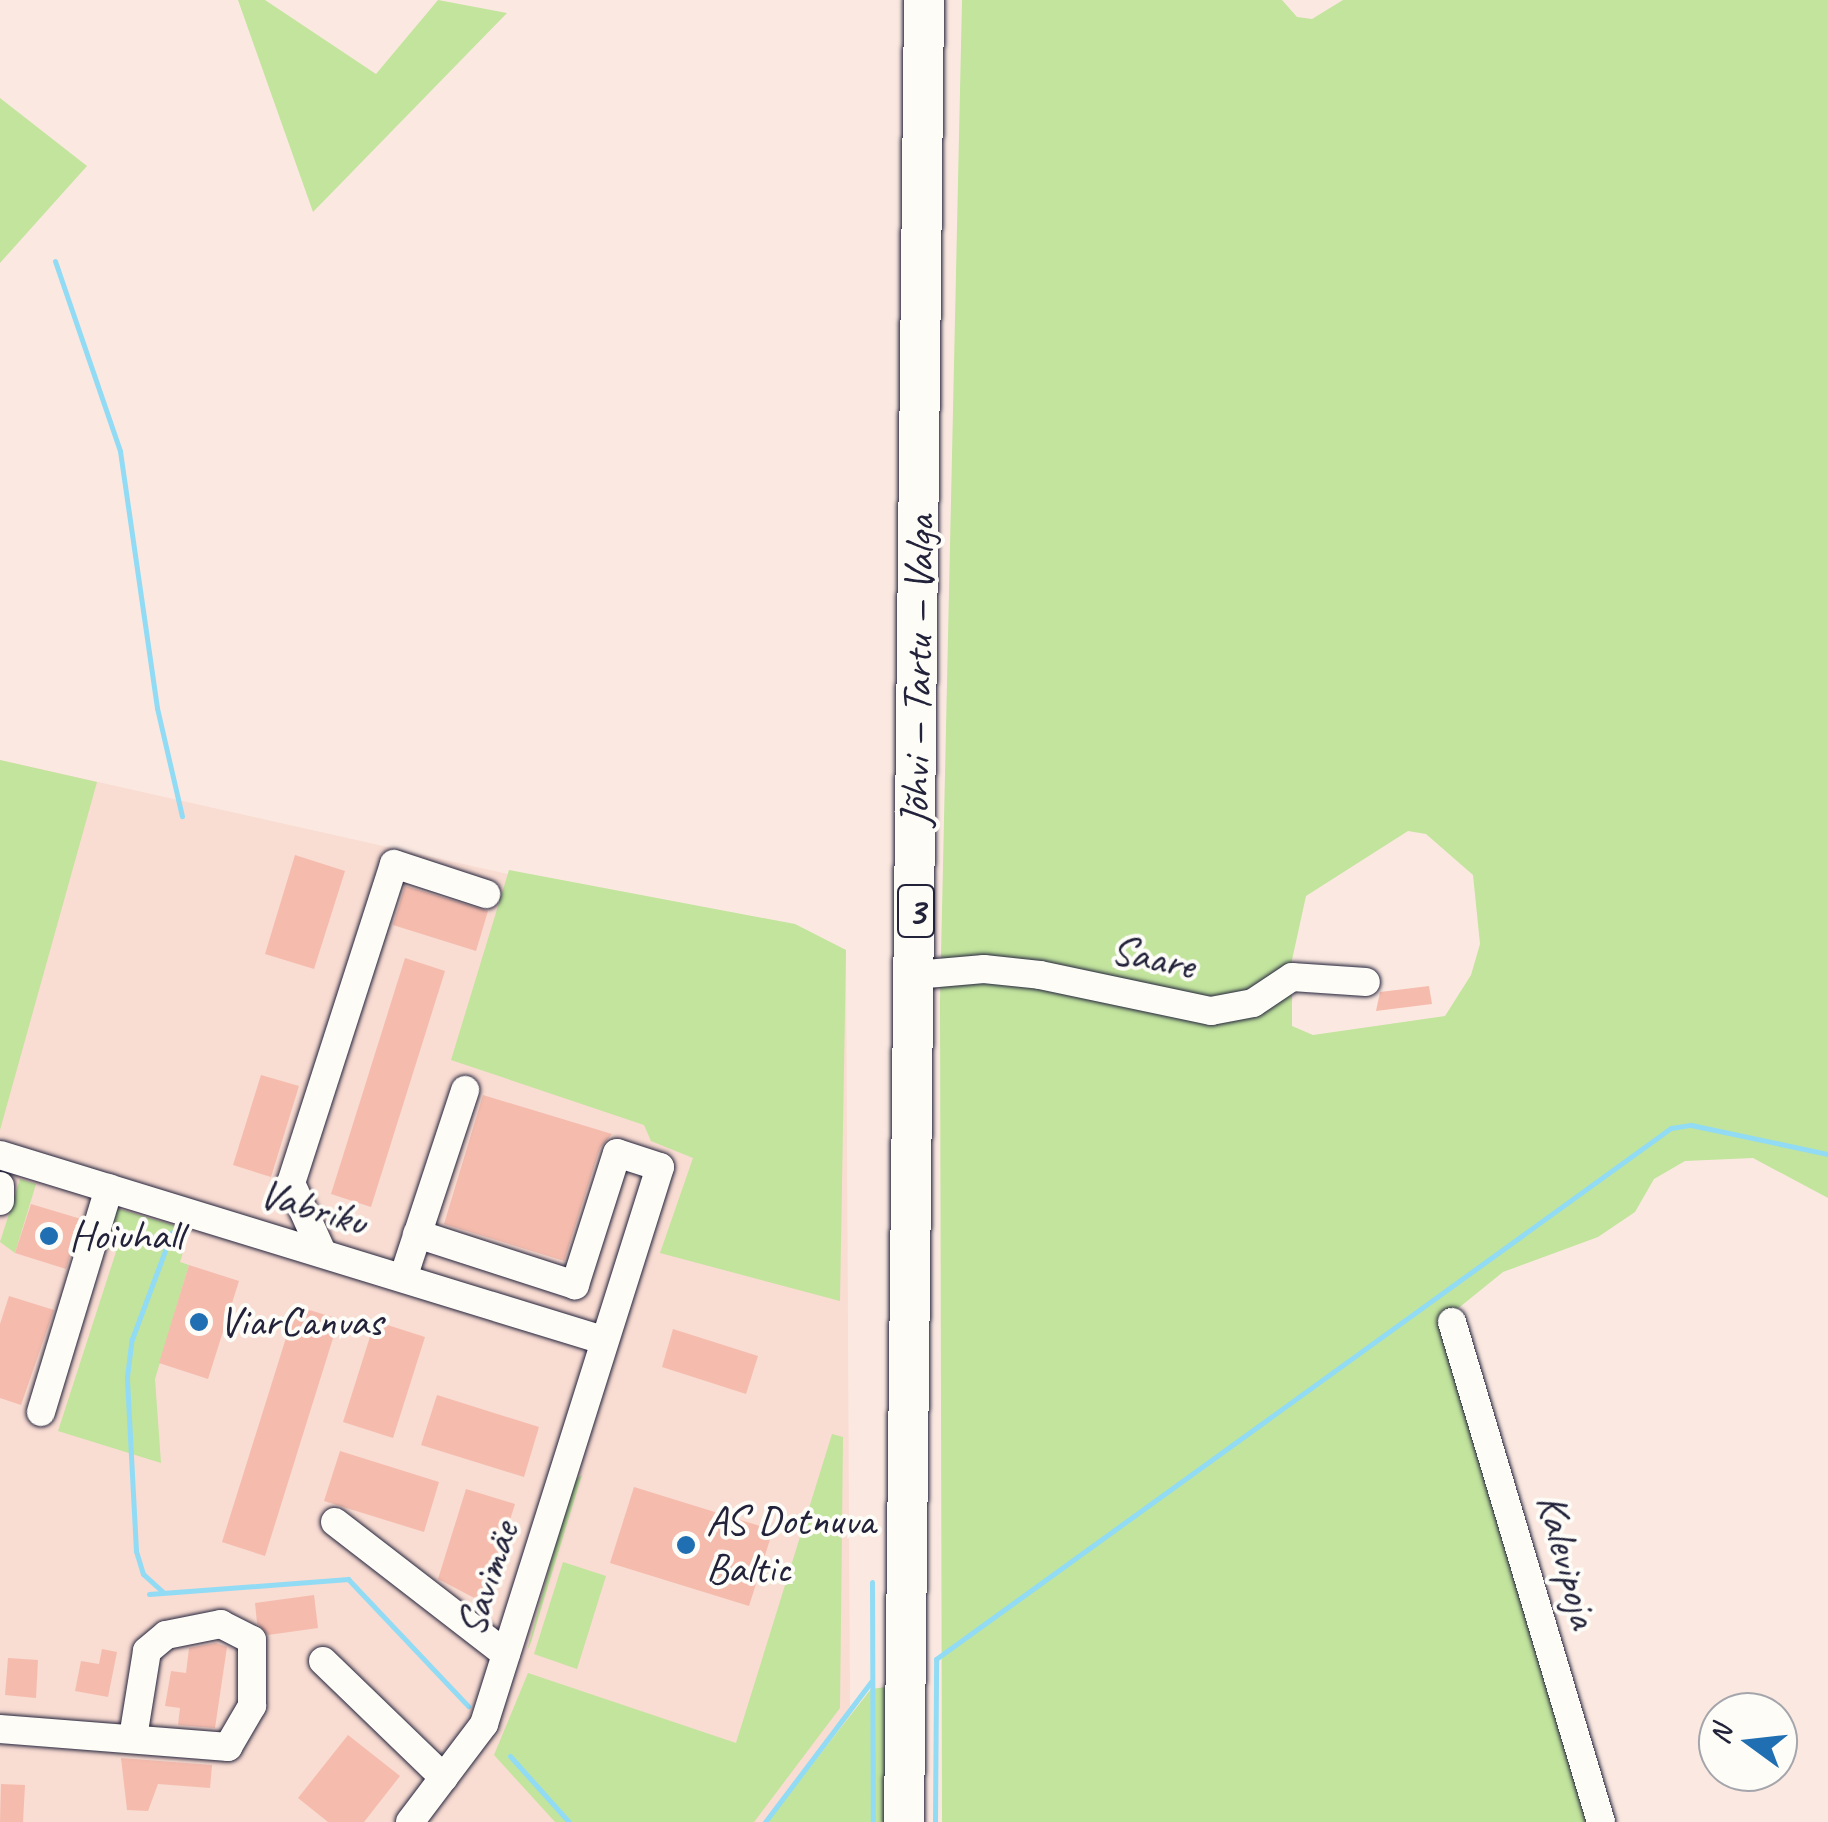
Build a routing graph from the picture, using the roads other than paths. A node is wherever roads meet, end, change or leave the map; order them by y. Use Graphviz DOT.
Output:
graph roads {
  1 [pos="924,0"];
  2 [pos="486,894"];
  3 [pos="915,976"];
  4 [pos="1366,982"];
  5 [pos="465,1090"];
  6 [pos="1,1158"];
  7 [pos="0,1186"];
  8 [pos="110,1188"];
  9 [pos="0,1201"];
  10 [pos="418,1234"];
  11 [pos="322,1252"];
  12 [pos="403,1278"];
  13 [pos="1452,1322"];
  14 [pos="602,1340"];
  15 [pos="42,1412"];
  16 [pos="335,1522"];
  17 [pos="506,1654"];
  18 [pos="323,1661"];
  19 [pos="0,1728"];
  20 [pos="132,1738"];
  21 [pos="444,1778"];
  22 [pos="410,1822"];
  23 [pos="904,1822"];
  24 [pos="1601,1822"];
  1 -- 3 [label="highway, Jõhvi — Tartu — Valga / 3"];
  2 -- 11 [label="street"];
  3 -- 4 [label="street, Saare"];
  3 -- 23 [label="highway, Jõhvi — Tartu — Valga / 3"];
  5 -- 10 [label="street"];
  6 -- 8 [label="street, Vabriku"];
  7 -- 9 [label="street"];
  8 -- 11 [label="street, Vabriku"];
  8 -- 15 [label="street"];
  10 -- 12 [label="street"];
  10 -- 14 [label="street, Savimäe"];
  11 -- 12 [label="street, Vabriku"];
  12 -- 14 [label="street, Vabriku"];
  13 -- 24 [label="street, Kalevipoja"];
  14 -- 17 [label="street, Savimäe"];
  16 -- 17 [label="street"];
  17 -- 21 [label="street, Savimäe"];
  18 -- 21 [label="street"];
  19 -- 20 [label="street"];
  20 -- 20 [label="street"];
  21 -- 22 [label="street, Savimäe"];
}
